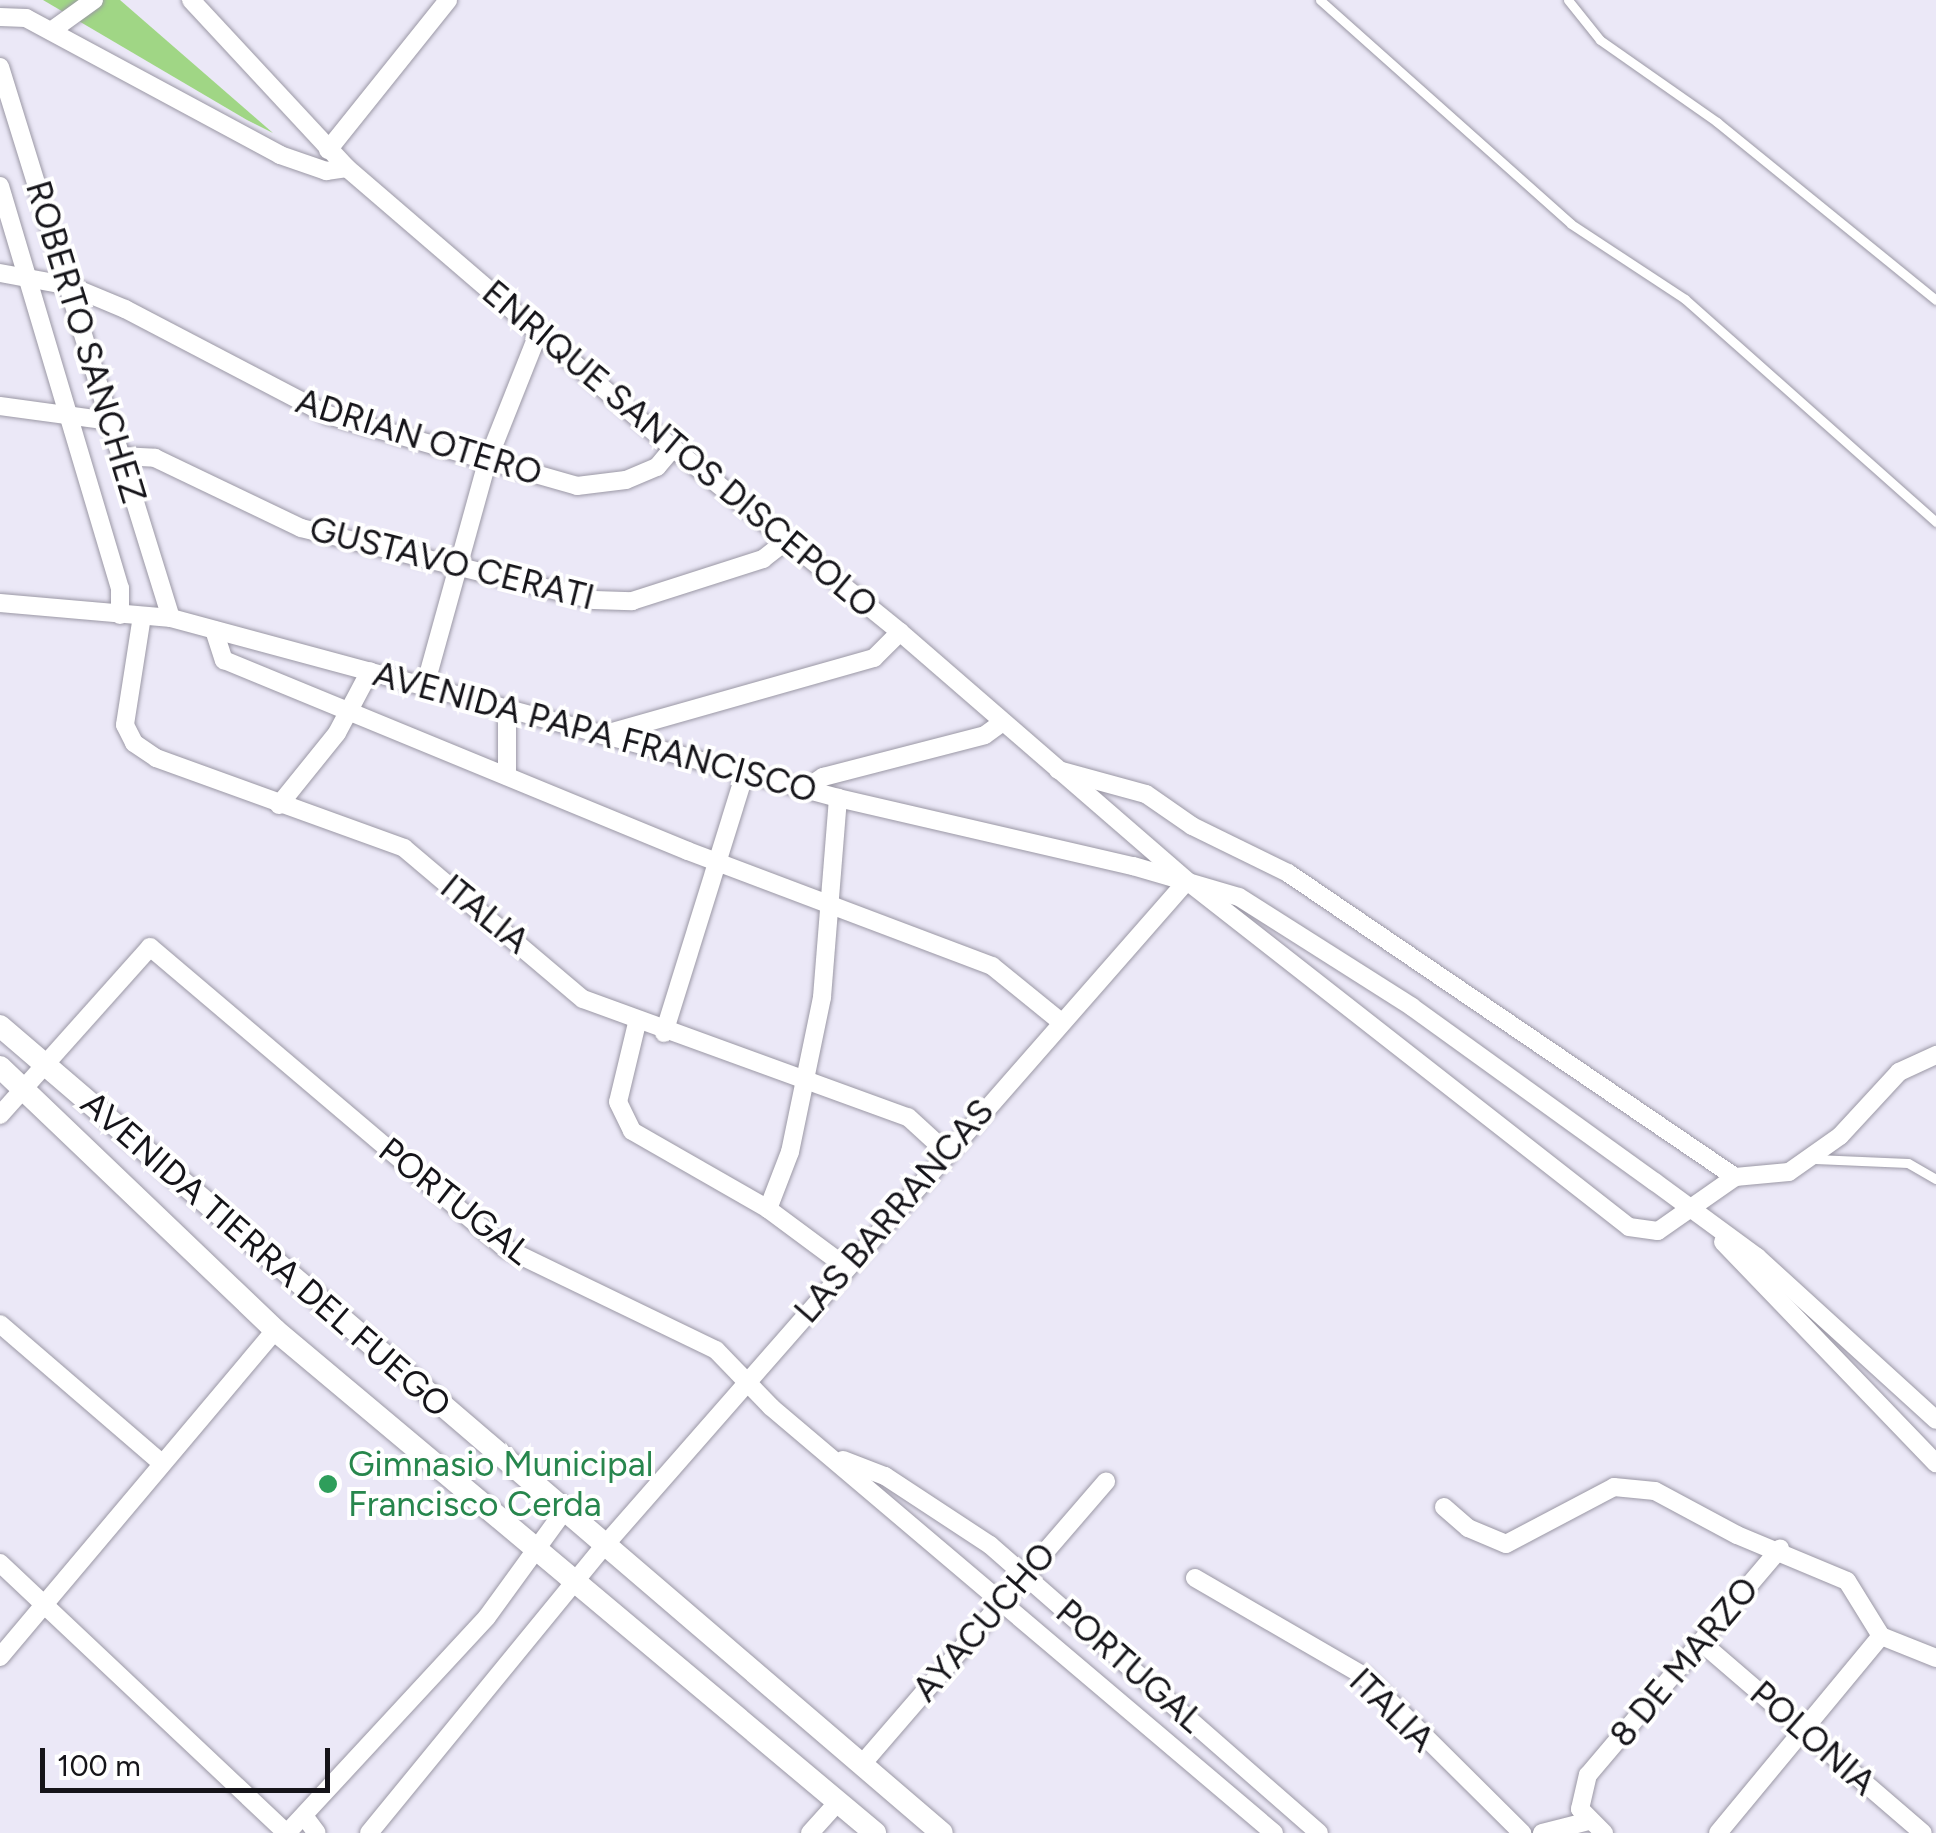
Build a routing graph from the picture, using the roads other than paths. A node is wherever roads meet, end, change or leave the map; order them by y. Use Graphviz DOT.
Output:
graph roads {
  1 [pos="94,0"];
  2 [pos="191,0"];
  3 [pos="448,0"];
  4 [pos="1320,0"];
  5 [pos="1568,0"];
  6 [pos="0,17"];
  7 [pos="51,31"];
  8 [pos="0,67"];
  9 [pos="328,150"];
  10 [pos="347,168"];
  11 [pos="0,186"];
  12 [pos="0,273"];
  13 [pos="28,278"];
  14 [pos="70,286"];
  15 [pos="1936,300"];
  16 [pos="539,331"];
  17 [pos="0,406"];
  18 [pos="68,415"];
  19 [pos="109,420"];
  20 [pos="673,448"];
  21 [pos="120,456"];
  22 [pos="486,462"];
  23 [pos="1936,522"];
  24 [pos="786,541"];
  25 [pos="459,570"];
  26 [pos="0,602"];
  27 [pos="120,615"];
  28 [pos="142,616"];
  29 [pos="171,618"];
  30 [pos="214,630"];
  31 [pos="900,632"];
  32 [pos="370,671"];
  33 [pos="425,686"];
  34 [pos="507,709"];
  35 [pos="349,711"];
  36 [pos="1000,724"];
  37 [pos="600,735"];
  38 [pos="1055,770"];
  39 [pos="745,774"];
  40 [pos="507,776"];
  41 [pos="806,789"];
  42 [pos="838,798"];
  43 [pos="279,804"];
  44 [pos="717,862"];
  45 [pos="1187,881"];
  46 [pos="834,907"];
  47 [pos="1060,1021"];
  48 [pos="637,1023"];
  49 [pos="0,1026"];
  50 [pos="664,1033"];
  51 [pos="1936,1055"];
  52 [pos="44,1064"];
  53 [pos="0,1067"];
  54 [pos="804,1082"];
  55 [pos="24,1088"];
  56 [pos="3,1107"];
  57 [pos="944,1150"];
  58 [pos="1812,1159"];
  59 [pos="1735,1177"];
  60 [pos="1936,1179"];
  61 [pos="768,1209"];
  62 [pos="1688,1209"];
  63 [pos="1710,1226"];
  64 [pos="846,1267"];
  65 [pos="0,1324"];
  66 [pos="275,1330"];
  67 [pos="747,1380"];
  68 [pos="1936,1420"];
  69 [pos="828,1455"];
  70 [pos="159,1462"];
  71 [pos="1936,1463"];
  72 [pos="1106,1481"];
  73 [pos="1444,1507"];
  74 [pos="564,1511"];
  75 [pos="605,1545"];
  76 [pos="534,1548"];
  77 [pos="1780,1548"];
  78 [pos="0,1563"];
  79 [pos="1025,1573"];
  80 [pos="1194,1578"];
  81 [pos="575,1582"];
  82 [pos="1002,1599"];
  83 [pos="46,1604"];
  84 [pos="1881,1636"];
  85 [pos="1702,1643"];
  86 [pos="0,1657"];
  87 [pos="1936,1658"];
  88 [pos="1806,1731"];
  89 [pos="862,1763"];
  90 [pos="838,1802"];
  91 [pos="304,1816"];
  92 [pos="1596,1827"];
  93 [pos="1267,1831"];
  94 [pos="287,1833"];
  95 [pos="317,1833"];
  96 [pos="369,1833"];
  97 [pos="810,1833"];
  98 [pos="875,1833"];
  99 [pos="942,1833"];
  100 [pos="1318,1833"];
  101 [pos="1522,1833"];
  102 [pos="1542,1833"];
  103 [pos="1718,1833"];
  104 [pos="1923,1833"];
  1 -- 7 [label="street"];
  2 -- 9 [label="street, ENRIQUE SANTOS DISCEPOLO"];
  3 -- 9 [label="street"];
  4 -- 23 [label="lane"];
  5 -- 15 [label="lane"];
  6 -- 7 [label="street"];
  7 -- 10 [label="street"];
  8 -- 14 [label="street, ROBERTO SANCHEZ"];
  9 -- 10 [label="street, ENRIQUE SANTOS DISCEPOLO"];
  10 -- 16 [label="street, ENRIQUE SANTOS DISCEPOLO"];
  11 -- 13 [label="street, ROBERTO SANCHEZ"];
  12 -- 13 [label="street, ADRIAN OTERO"];
  13 -- 14 [label="street, ADRIAN OTERO"];
  13 -- 18 [label="street, ROBERTO SANCHEZ"];
  14 -- 19 [label="street, ROBERTO SANCHEZ"];
  14 -- 22 [label="street, ADRIAN OTERO"];
  16 -- 20 [label="street, ENRIQUE SANTOS DISCEPOLO"];
  16 -- 22 [label="street"];
  17 -- 18 [label="street"];
  18 -- 19 [label="street"];
  18 -- 27 [label="street, ROBERTO SANCHEZ"];
  19 -- 21 [label="street, ROBERTO SANCHEZ"];
  20 -- 22 [label="street, ADRIAN OTERO"];
  20 -- 24 [label="street, ENRIQUE SANTOS DISCEPOLO"];
  21 -- 25 [label="street, GUSTAVO CERATI"];
  21 -- 29 [label="street, ROBERTO SANCHEZ"];
  22 -- 25 [label="street"];
  24 -- 25 [label="street, GUSTAVO CERATI"];
  24 -- 31 [label="street, ENRIQUE SANTOS DISCEPOLO"];
  25 -- 33 [label="street"];
  26 -- 27 [label="street, AVENIDA PAPA FRANCISCO"];
  27 -- 28 [label="street, AVENIDA PAPA FRANCISCO"];
  28 -- 29 [label="street, AVENIDA PAPA FRANCISCO"];
  28 -- 43 [label="street, ITALIA"];
  29 -- 30 [label="street, AVENIDA PAPA FRANCISCO"];
  30 -- 32 [label="street, AVENIDA PAPA FRANCISCO"];
  30 -- 35 [label="street"];
  31 -- 36 [label="street, ENRIQUE SANTOS DISCEPOLO"];
  31 -- 37 [label="street"];
  32 -- 33 [label="street, AVENIDA PAPA FRANCISCO"];
  32 -- 35 [label="street"];
  33 -- 34 [label="street, AVENIDA PAPA FRANCISCO"];
  34 -- 37 [label="street, AVENIDA PAPA FRANCISCO"];
  34 -- 40 [label="street"];
  35 -- 40 [label="street"];
  35 -- 43 [label="street"];
  36 -- 38 [label="street, ENRIQUE SANTOS DISCEPOLO"];
  36 -- 41 [label="street"];
  37 -- 39 [label="street, AVENIDA PAPA FRANCISCO"];
  38 -- 45 [label="street, ENRIQUE SANTOS DISCEPOLO"];
  38 -- 59 [label="street"];
  39 -- 41 [label="street, AVENIDA PAPA FRANCISCO"];
  39 -- 44 [label="street"];
  40 -- 44 [label="street"];
  41 -- 42 [label="street, AVENIDA PAPA FRANCISCO"];
  42 -- 45 [label="street, AVENIDA PAPA FRANCISCO"];
  42 -- 46 [label="street"];
  43 -- 48 [label="street, ITALIA"];
  44 -- 46 [label="street"];
  44 -- 50 [label="street"];
  45 -- 47 [label="street, LAS BARRANCAS"];
  45 -- 62 [label="street"];
  45 -- 62 [label="street, ENRIQUE SANTOS DISCEPOLO"];
  46 -- 47 [label="street"];
  46 -- 54 [label="street"];
  47 -- 57 [label="street, LAS BARRANCAS"];
  48 -- 50 [label="street, ITALIA"];
  48 -- 61 [label="street"];
  49 -- 52 [label="street, AVENIDA TIERRA DEL FUEGO"];
  50 -- 54 [label="street, ITALIA"];
  51 -- 58 [label="street"];
  52 -- 55 [label="street"];
  52 -- 67 [label="street, PORTUGAL"];
  52 -- 74 [label="street, AVENIDA TIERRA DEL FUEGO"];
  53 -- 55 [label="street, AVENIDA TIERRA DEL FUEGO"];
  54 -- 57 [label="street, ITALIA"];
  54 -- 61 [label="street"];
  55 -- 56 [label="street"];
  55 -- 66 [label="street, AVENIDA TIERRA DEL FUEGO"];
  57 -- 64 [label="street, LAS BARRANCAS"];
  58 -- 59 [label="street"];
  58 -- 60 [label="lane"];
  59 -- 62 [label="street, ENRIQUE SANTOS DISCEPOLO"];
  61 -- 64 [label="street"];
  62 -- 63 [label="street"];
  63 -- 68 [label="street"];
  63 -- 71 [label="street"];
  64 -- 67 [label="street, LAS BARRANCAS"];
  65 -- 70 [label="street"];
  66 -- 70 [label="street"];
  66 -- 76 [label="street, AVENIDA TIERRA DEL FUEGO"];
  67 -- 69 [label="street, PORTUGAL"];
  67 -- 75 [label="street, LAS BARRANCAS"];
  69 -- 79 [label="street, PORTUGAL"];
  69 -- 82 [label="street, PORTUGAL"];
  70 -- 83 [label="street"];
  72 -- 79 [label="street, AYACUCHO"];
  73 -- 77 [label="street"];
  74 -- 75 [label="street, AVENIDA TIERRA DEL FUEGO"];
  74 -- 76 [label="street"];
  75 -- 81 [label="street, LAS BARRANCAS"];
  75 -- 89 [label="street, AVENIDA TIERRA DEL FUEGO"];
  76 -- 81 [label="street, AVENIDA TIERRA DEL FUEGO"];
  76 -- 91 [label="street"];
  77 -- 84 [label="street"];
  77 -- 85 [label="street, 8 DE MARZO"];
  78 -- 83 [label="street"];
  79 -- 82 [label="street, AYACUCHO"];
  79 -- 100 [label="street, PORTUGAL"];
  80 -- 101 [label="street, ITALIA"];
  81 -- 90 [label="street, AVENIDA TIERRA DEL FUEGO"];
  81 -- 96 [label="street, LAS BARRANCAS"];
  82 -- 89 [label="street, AYACUCHO"];
  82 -- 93 [label="street, PORTUGAL"];
  83 -- 86 [label="street"];
  83 -- 94 [label="street"];
  84 -- 87 [label="street"];
  84 -- 88 [label="street"];
  85 -- 88 [label="street, POLONIA"];
  85 -- 92 [label="street, 8 DE MARZO"];
  88 -- 103 [label="street"];
  88 -- 104 [label="street, POLONIA"];
  89 -- 99 [label="street, AVENIDA TIERRA DEL FUEGO"];
  90 -- 97 [label="street"];
  90 -- 98 [label="street, AVENIDA TIERRA DEL FUEGO"];
  91 -- 94 [label="street"];
  91 -- 95 [label="street"];
  92 -- 102 [label="street"];
}
